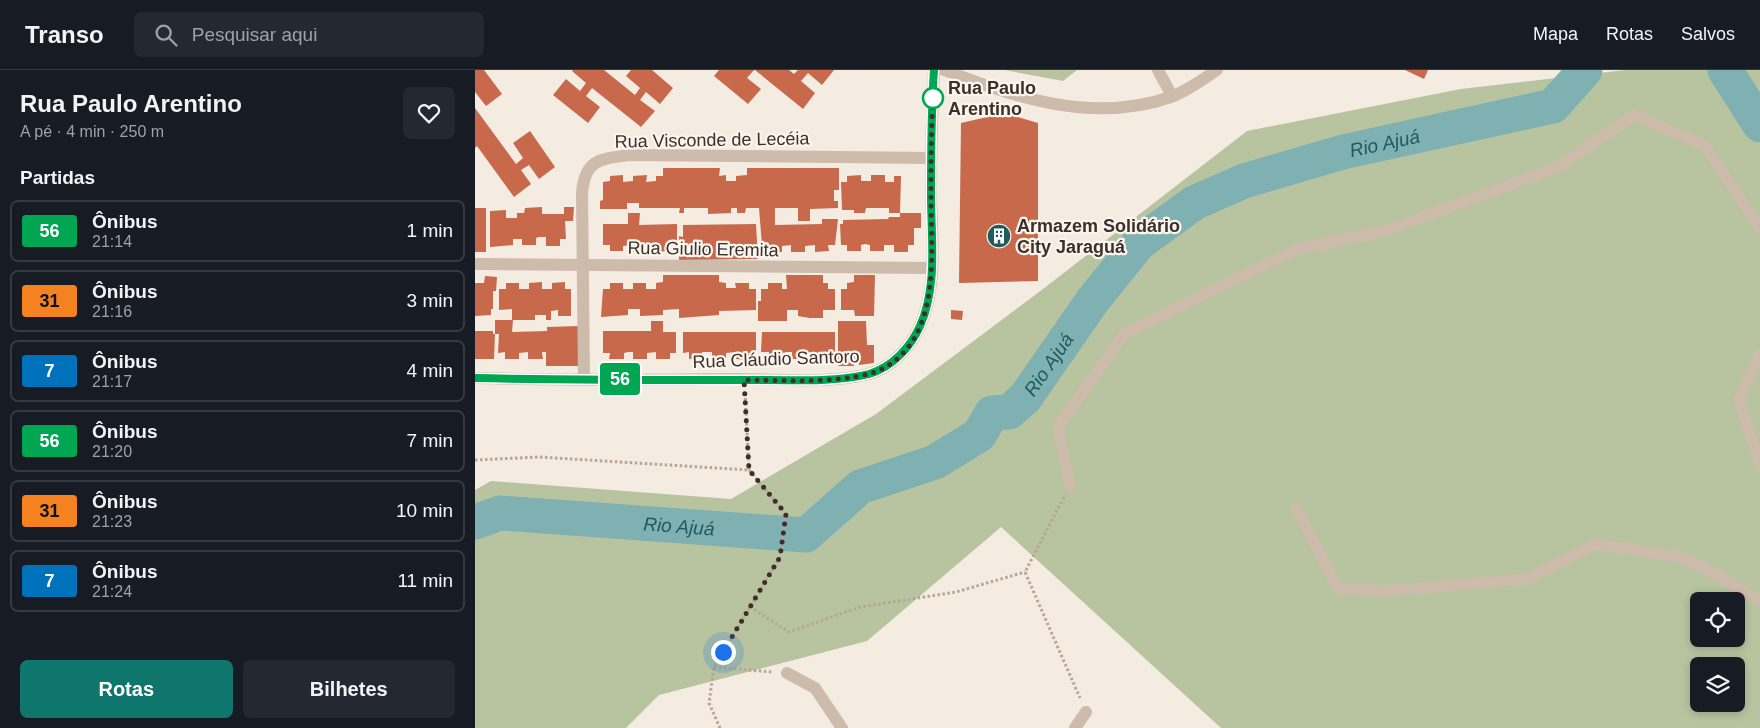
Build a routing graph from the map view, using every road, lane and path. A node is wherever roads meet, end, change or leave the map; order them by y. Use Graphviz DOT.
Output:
graph roads {
  1 [pos="934,70"];
  2 [pos="944,70"];
  3 [pos="1158,70"];
  4 [pos="1217,70"];
  5 [pos="1173,96"];
  6 [pos="931,158"];
  7 [pos="1760,228"];
  8 [pos="475,264"];
  9 [pos="584,265"];
  10 [pos="931,268"];
  11 [pos="1760,353"];
  12 [pos="475,378"];
  13 [pos="584,378"];
  14 [pos="744,380"];
  15 [pos="475,460"];
  16 [pos="1760,465"];
  17 [pos="749,470"];
  18 [pos="1070,486"];
  19 [pos="1296,508"];
  20 [pos="1025,572"];
  21 [pos="1760,601"];
  22 [pos="750,607"];
  23 [pos="714,668"];
  24 [pos="787,673"];
  25 [pos="1086,712"];
  26 [pos="720,728"];
  27 [pos="842,728"];
  28 [pos="1075,728"];
  1 -- 6 [label="street, Rua Cláudio Santoro"];
  2 -- 5 [label="street"];
  3 -- 5 [label="street"];
  4 -- 5 [label="street"];
  6 -- 9 [label="street, Rua Visconde de Lecéia"];
  6 -- 10 [label="street, Rua Cláudio Santoro"];
  7 -- 18 [label="lane"];
  8 -- 9 [label="street, Rua Giulio Eremita"];
  9 -- 10 [label="street, Rua Giulio Eremita"];
  9 -- 13 [label="street, Rua Visconde de Lecéia"];
  10 -- 14 [label="street, Rua Cláudio Santoro"];
  11 -- 16 [label="lane"];
  12 -- 13 [label="street, Rua Cláudio Santoro"];
  13 -- 14 [label="street, Rua Cláudio Santoro"];
  14 -- 17 [label="path"];
  15 -- 17 [label="path"];
  17 -- 22 [label="path"];
  18 -- 20 [label="path"];
  19 -- 21 [label="lane"];
  20 -- 22 [label="path"];
  20 -- 25 [label="path"];
  22 -- 23 [label="path"];
  23 -- 24 [label="path"];
  23 -- 26 [label="path"];
  24 -- 27 [label="street"];
  25 -- 28 [label="street"];
}
